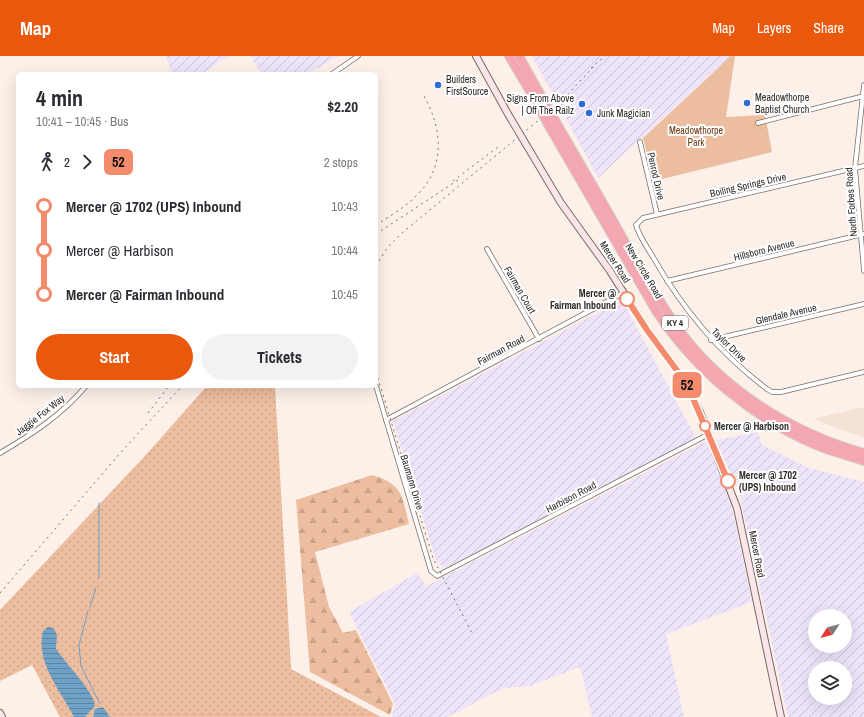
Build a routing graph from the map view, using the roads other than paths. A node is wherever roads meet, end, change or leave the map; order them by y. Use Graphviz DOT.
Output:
graph roads {
  1 [pos="358,56"];
  2 [pos="476,56"];
  3 [pos="509,56"];
  4 [pos="519,56"];
  5 [pos="335,72"];
  6 [pos="864,85"];
  7 [pos="535,93"];
  8 [pos="864,96"];
  9 [pos="758,122"];
  10 [pos="640,142"];
  11 [pos="864,166"];
  12 [pos="856,168"];
  13 [pos="657,214"];
  14 [pos="637,222"];
  15 [pos="863,234"];
  16 [pos="487,249"];
  17 [pos="864,271"];
  18 [pos="667,281"];
  19 [pos="624,293"];
  20 [pos="864,304"];
  21 [pos="538,339"];
  22 [pos="711,340"];
  23 [pos="864,372"];
  24 [pos="84,388"];
  25 [pos="377,388"];
  26 [pos="386,420"];
  27 [pos="709,434"];
  28 [pos="0,452"];
  29 [pos="864,453"];
  30 [pos="864,461"];
  31 [pos="442,575"];
  32 [pos="0,713"];
  33 [pos="2,717"];
  34 [pos="781,717"];
  1 -- 5 [label="street"];
  2 -- 19 [label="street, Mercer Road, bridge"];
  3 -- 7 [label="highway, New Circle Road / KY 4"];
  4 -- 7 [label="highway, New Circle Road / KY 4"];
  6 -- 8 [label="street, North Forbes Road"];
  7 -- 29 [label="highway, New Circle Road / KY 4, bridge"];
  7 -- 30 [label="highway, New Circle Road / KY 4, bridge"];
  8 -- 9 [label="street"];
  8 -- 12 [label="street, North Forbes Road"];
  10 -- 13 [label="street, Penrod Drive"];
  11 -- 12 [label="street, Boiling Springs Drive"];
  12 -- 13 [label="street, Boiling Springs Drive"];
  12 -- 15 [label="street, North Forbes Road"];
  13 -- 14 [label="street, Boiling Springs Drive"];
  14 -- 18 [label="street, Taylor Drive"];
  15 -- 17 [label="street, North Forbes Road"];
  15 -- 18 [label="street, Hillsboro Avenue"];
  16 -- 21 [label="street, Fairman Court"];
  18 -- 22 [label="street, Taylor Drive"];
  19 -- 21 [label="street, Fairman Road"];
  19 -- 27 [label="street, Mercer Road"];
  20 -- 22 [label="street, Glendale Avenue"];
  21 -- 26 [label="street, Fairman Road"];
  22 -- 23 [label="street, Taylor Drive"];
  24 -- 28 [label="street, Jaggie Fox Way"];
  25 -- 26 [label="street, Baumann Drive"];
  26 -- 31 [label="street, Baumann Drive"];
  27 -- 31 [label="street, Harbison Road"];
  27 -- 34 [label="street, Mercer Road"];
  32 -- 33 [label="street"];
}
